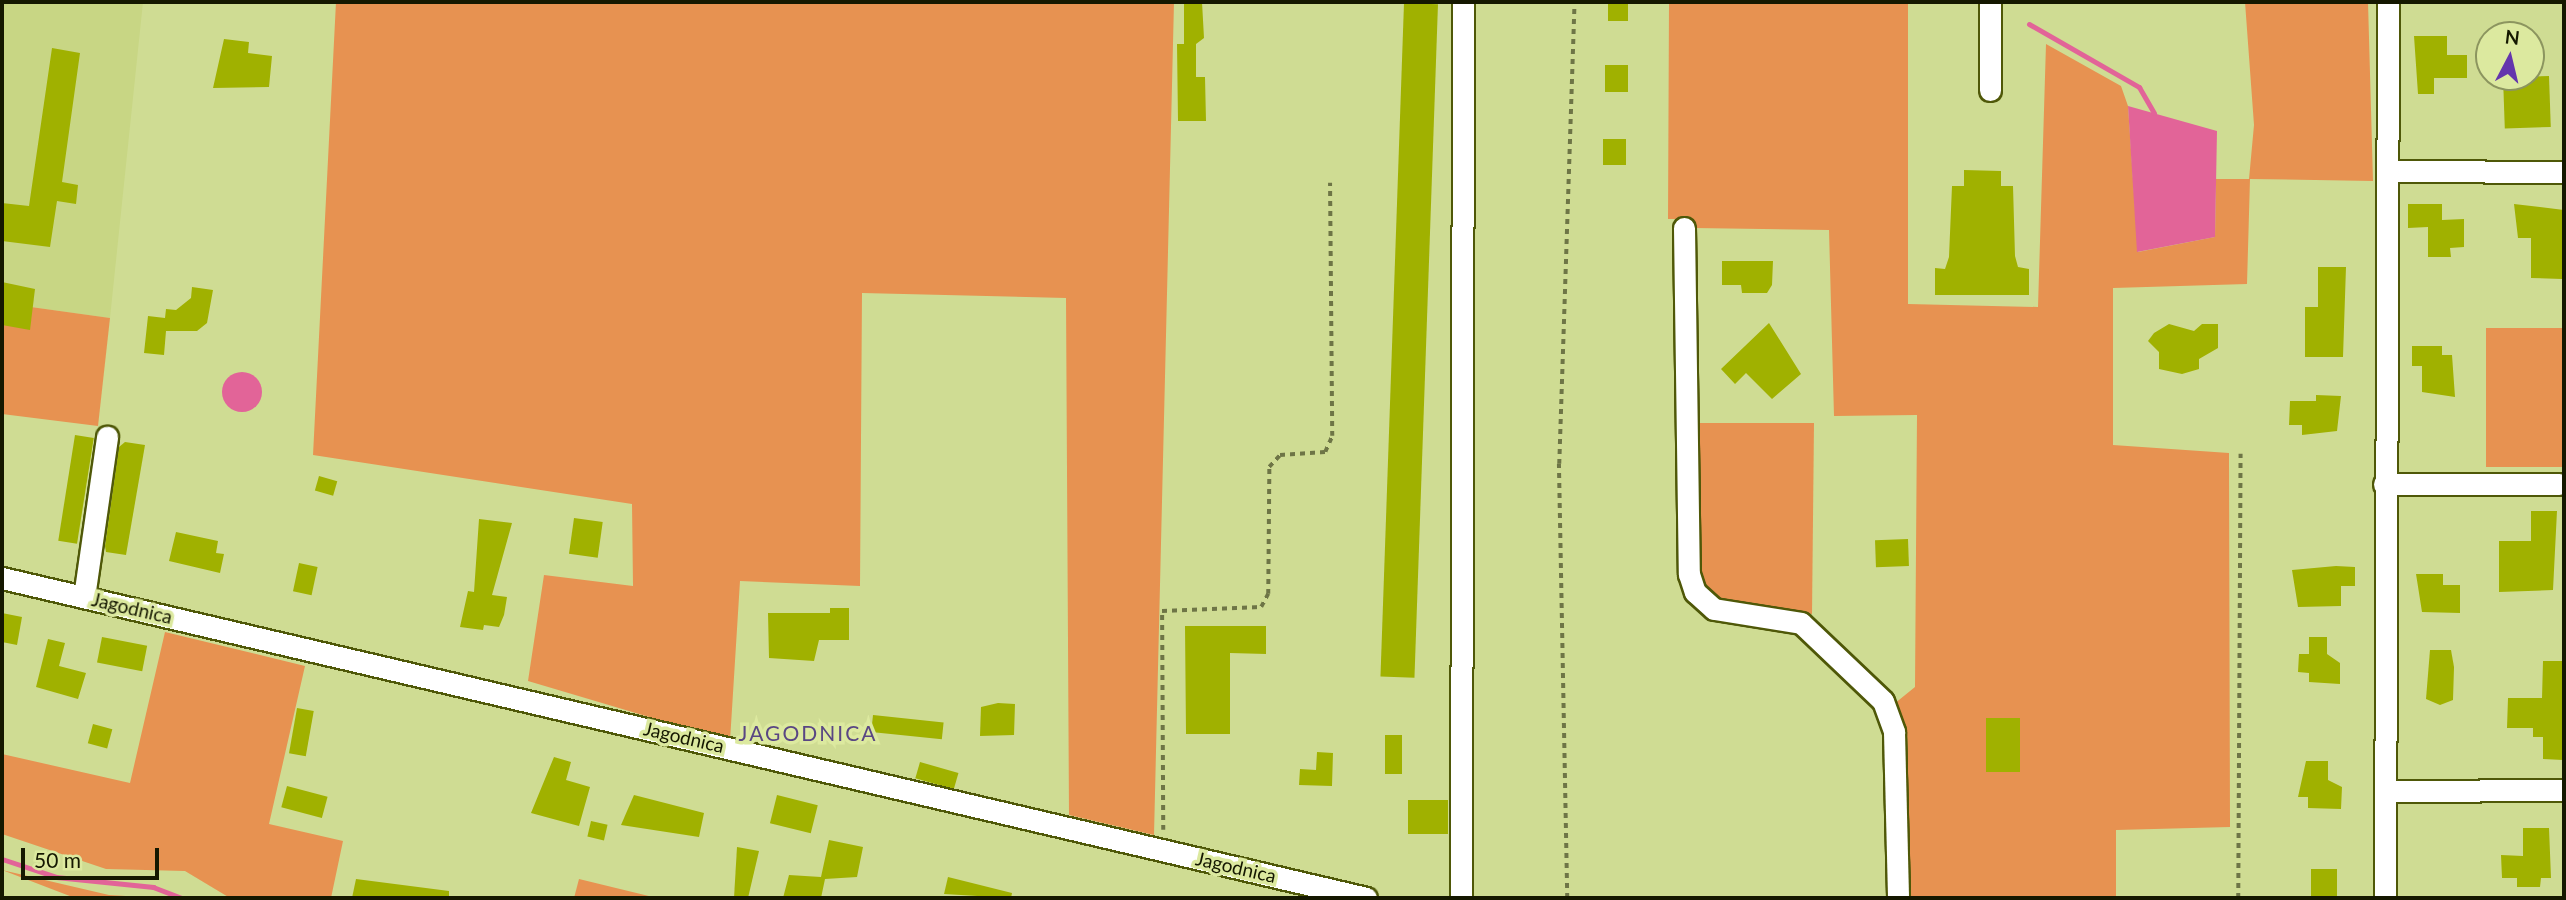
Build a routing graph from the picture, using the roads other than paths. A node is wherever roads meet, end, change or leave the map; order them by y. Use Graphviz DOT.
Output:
graph roads {
  1 [pos="1463,2"];
  2 [pos="1990,2"];
  3 [pos="2388,2"];
  4 [pos="1990,90"];
  5 [pos="2387,171"];
  6 [pos="2564,172"];
  7 [pos="1684,228"];
  8 [pos="107,437"];
  9 [pos="2384,484"];
  10 [pos="2559,484"];
  11 [pos="2,578"];
  12 [pos="84,597"];
  13 [pos="2564,790"];
  14 [pos="2385,791"];
  15 [pos="1461,892"];
  16 [pos="1366,898"];
  17 [pos="1898,898"];
  18 [pos="2385,898"];
  1 -- 15 [label="street"];
  2 -- 4 [label="street"];
  3 -- 5 [label="street"];
  5 -- 6 [label="street"];
  5 -- 9 [label="street"];
  7 -- 17 [label="street"];
  8 -- 12 [label="street"];
  9 -- 10 [label="street"];
  9 -- 14 [label="street"];
  11 -- 12 [label="street, Jagodnica"];
  12 -- 16 [label="street, Jagodnica"];
  13 -- 14 [label="street"];
  14 -- 18 [label="street"];
}
